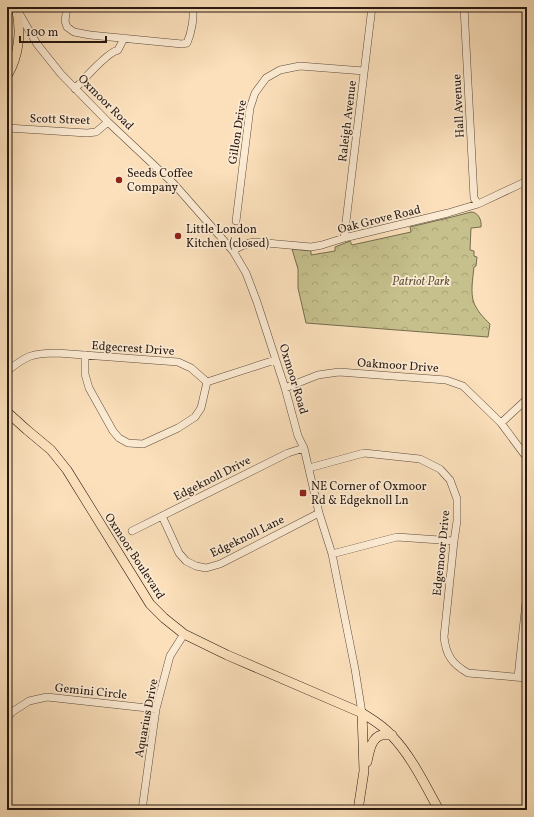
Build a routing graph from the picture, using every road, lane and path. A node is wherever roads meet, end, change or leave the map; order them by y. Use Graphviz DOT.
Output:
graph roads {
  1 [pos="67,7"];
  2 [pos="192,7"];
  3 [pos="372,7"];
  4 [pos="464,7"];
  5 [pos="16,8"];
  6 [pos="120,38"];
  7 [pos="364,71"];
  8 [pos="7,76"];
  9 [pos="75,89"];
  10 [pos="108,122"];
  11 [pos="7,128"];
  12 [pos="527,180"];
  13 [pos="478,204"];
  14 [pos="236,221"];
  15 [pos="344,238"];
  16 [pos="233,252"];
  17 [pos="85,355"];
  18 [pos="275,360"];
  19 [pos="7,371"];
  20 [pos="206,382"];
  21 [pos="285,388"];
  22 [pos="527,399"];
  23 [pos="7,412"];
  24 [pos="501,423"];
  25 [pos="304,448"];
  26 [pos="527,458"];
  27 [pos="309,468"];
  28 [pos="319,513"];
  29 [pos="162,516"];
  30 [pos="132,530"];
  31 [pos="454,541"];
  32 [pos="332,554"];
  33 [pos="527,593"];
  34 [pos="184,634"];
  35 [pos="518,677"];
  36 [pos="527,678"];
  37 [pos="156,709"];
  38 [pos="362,713"];
  39 [pos="7,718"];
  40 [pos="392,735"];
  41 [pos="364,771"];
  42 [pos="142,810"];
  43 [pos="358,810"];
  44 [pos="439,810"];
  1 -- 6 [label="street"];
  2 -- 6 [label="street"];
  3 -- 7 [label="street, Raleigh Avenue"];
  4 -- 13 [label="street, Hall Avenue"];
  5 -- 8 [label="main road"];
  5 -- 9 [label="street, Oxmoor Road"];
  6 -- 9 [label="street"];
  7 -- 14 [label="street, Gillon Drive"];
  7 -- 15 [label="street, Raleigh Avenue"];
  9 -- 10 [label="street, Oxmoor Road"];
  10 -- 11 [label="street, Scott Street"];
  10 -- 16 [label="street, Oxmoor Road"];
  12 -- 13 [label="street, Oak Grove Road"];
  13 -- 15 [label="street, Oak Grove Road"];
  15 -- 16 [label="street, Oak Grove Road"];
  16 -- 18 [label="street, Oxmoor Road"];
  17 -- 19 [label="street, Edgecrest Drive"];
  17 -- 20 [label="street, Edgecrest Drive"];
  17 -- 20 [label="street"];
  18 -- 20 [label="street"];
  18 -- 21 [label="street, Oxmoor Road"];
  21 -- 24 [label="street, Oakmoor Drive"];
  21 -- 25 [label="street, Oxmoor Road"];
  22 -- 24 [label="street"];
  23 -- 34 [label="main road, Oxmoor Boulevard"];
  24 -- 26 [label="street, Oakmoor Drive"];
  25 -- 27 [label="street, Oxmoor Road"];
  25 -- 29 [label="street, Edgeknoll Drive"];
  27 -- 28 [label="street, Oxmoor Road"];
  27 -- 31 [label="street, Edgemoor Drive"];
  28 -- 29 [label="street, Edgeknoll Lane"];
  28 -- 32 [label="street, Oxmoor Road"];
  29 -- 30 [label="street, Edgeknoll Drive"];
  31 -- 32 [label="street"];
  31 -- 35 [label="street, Edgemoor Drive"];
  32 -- 38 [label="street, Oxmoor Road"];
  33 -- 35 [label="street"];
  34 -- 37 [label="street, Aquarius Drive"];
  34 -- 38 [label="main road, Oxmoor Boulevard"];
  35 -- 36 [label="street, Edgemoor Drive"];
  37 -- 39 [label="street, Gemini Circle"];
  37 -- 42 [label="street, Aquarius Drive"];
  38 -- 40 [label="main road"];
  38 -- 41 [label="main road"];
  40 -- 41 [label="main road"];
  40 -- 44 [label="main road"];
  41 -- 43 [label="main road"];
}
